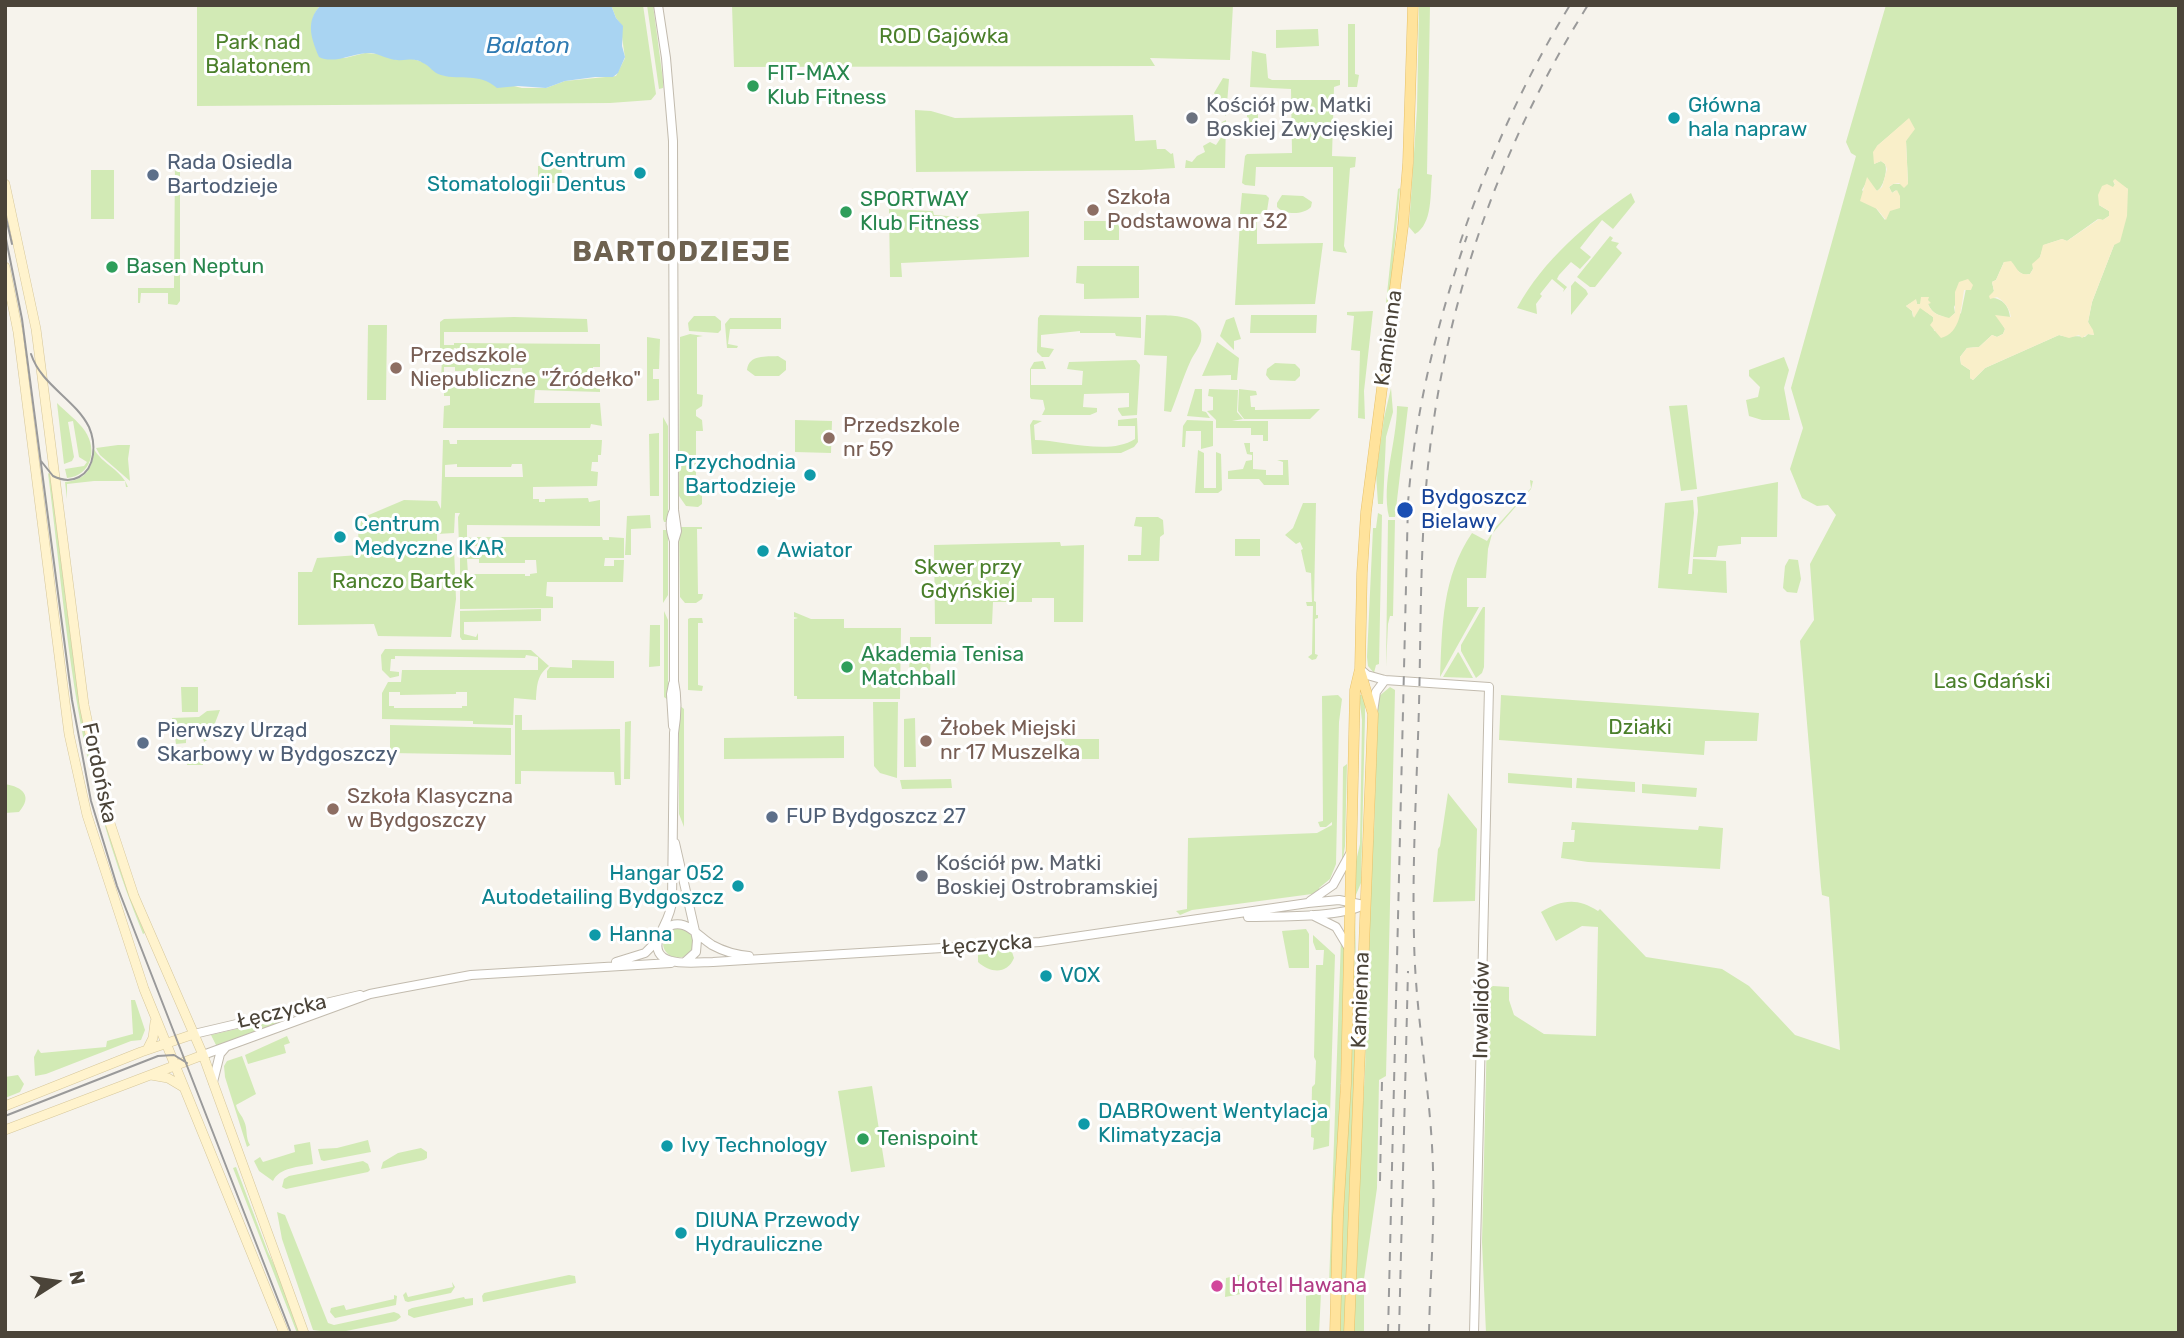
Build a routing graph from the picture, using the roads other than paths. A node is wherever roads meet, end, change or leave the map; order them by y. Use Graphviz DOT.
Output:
graph roads {
  1 [pos="658,5"];
  2 [pos="1413,5"];
  3 [pos="5,184"];
  4 [pos="5,267"];
  5 [pos="32,307"];
  6 [pos="15,321"];
  7 [pos="18,335"];
  8 [pos="37,341"];
  9 [pos="1360,669"];
  10 [pos="1385,680"];
  11 [pos="1373,714"];
  12 [pos="674,836"];
  13 [pos="1352,848"];
  14 [pos="1308,903"];
  15 [pos="1351,905"];
  16 [pos="1364,905"];
  17 [pos="1309,914"];
  18 [pos="1210,918"];
  19 [pos="663,930"];
  20 [pos="696,932"];
  21 [pos="659,940"];
  22 [pos="1350,950"];
  23 [pos="763,958"];
  24 [pos="677,963"];
  25 [pos="594,968"];
  26 [pos="370,994"];
  27 [pos="155,1015"];
  28 [pos="194,1034"];
  29 [pos="166,1042"];
  30 [pos="226,1047"];
  31 [pos="147,1049"];
  32 [pos="203,1055"];
  33 [pos="175,1065"];
  34 [pos="149,1074"];
  35 [pos="213,1082"];
  36 [pos="183,1087"];
  37 [pos="5,1106"];
  38 [pos="5,1129"];
  39 [pos="284,1333"];
  40 [pos="304,1333"];
  41 [pos="1335,1333"];
  42 [pos="1349,1333"];
  43 [pos="1474,1333"];
  1 -- 12 [label="street"];
  2 -- 9 [label="main road, Kamienna"];
  3 -- 5 [label="main road, Fordońska"];
  4 -- 6 [label="main road, Fordońska"];
  5 -- 6 [label="main road"];
  5 -- 8 [label="main road, Fordońska"];
  6 -- 7 [label="main road, Fordońska"];
  7 -- 8 [label="main road"];
  7 -- 27 [label="main road, Fordońska"];
  8 -- 28 [label="main road, Fordońska"];
  9 -- 10 [label="street"];
  9 -- 11 [label="main road, Kamienna"];
  9 -- 13 [label="main road, Kamienna"];
  10 -- 11 [label="street"];
  10 -- 43 [label="street, Inwalidów"];
  11 -- 16 [label="main road, Kamienna"];
  12 -- 19 [label="street"];
  12 -- 20 [label="street"];
  13 -- 14 [label="street"];
  13 -- 15 [label="main road, Kamienna"];
  14 -- 15 [label="street, Łęczycka"];
  14 -- 18 [label="street, Łęczycka"];
  15 -- 16 [label="street, Łęczycka"];
  15 -- 17 [label="street, Łęczycka"];
  15 -- 22 [label="main road, Kamienna"];
  16 -- 42 [label="main road, Kamienna"];
  17 -- 18 [label="street, Łęczycka"];
  17 -- 22 [label="street"];
  18 -- 23 [label="street, Łęczycka"];
  19 -- 20 [label="street, Łęczycka"];
  19 -- 21 [label="street"];
  20 -- 23 [label="street, Łęczycka"];
  20 -- 24 [label="street"];
  21 -- 24 [label="street"];
  21 -- 25 [label="street, Łęczycka"];
  22 -- 41 [label="main road, Kamienna"];
  23 -- 24 [label="street, Łęczycka"];
  24 -- 25 [label="street, Łęczycka"];
  25 -- 26 [label="street, Łęczycka"];
  26 -- 28 [label="street, Łęczycka"];
  26 -- 30 [label="street, Łęczycka"];
  27 -- 29 [label="main road, Fordońska"];
  27 -- 31 [label="main road"];
  28 -- 29 [label="main road"];
  28 -- 32 [label="main road, Fordońska"];
  29 -- 31 [label="main road"];
  29 -- 33 [label="main road, Fordońska"];
  30 -- 32 [label="street, Łęczycka"];
  30 -- 35 [label="street"];
  31 -- 37 [label="main road"];
  32 -- 33 [label="main road"];
  32 -- 35 [label="main road, Fordońska"];
  33 -- 34 [label="main road"];
  33 -- 36 [label="main road, Fordońska"];
  34 -- 36 [label="main road"];
  34 -- 38 [label="main road"];
  35 -- 40 [label="main road, Fordońska"];
  36 -- 39 [label="main road, Fordońska"];
}
